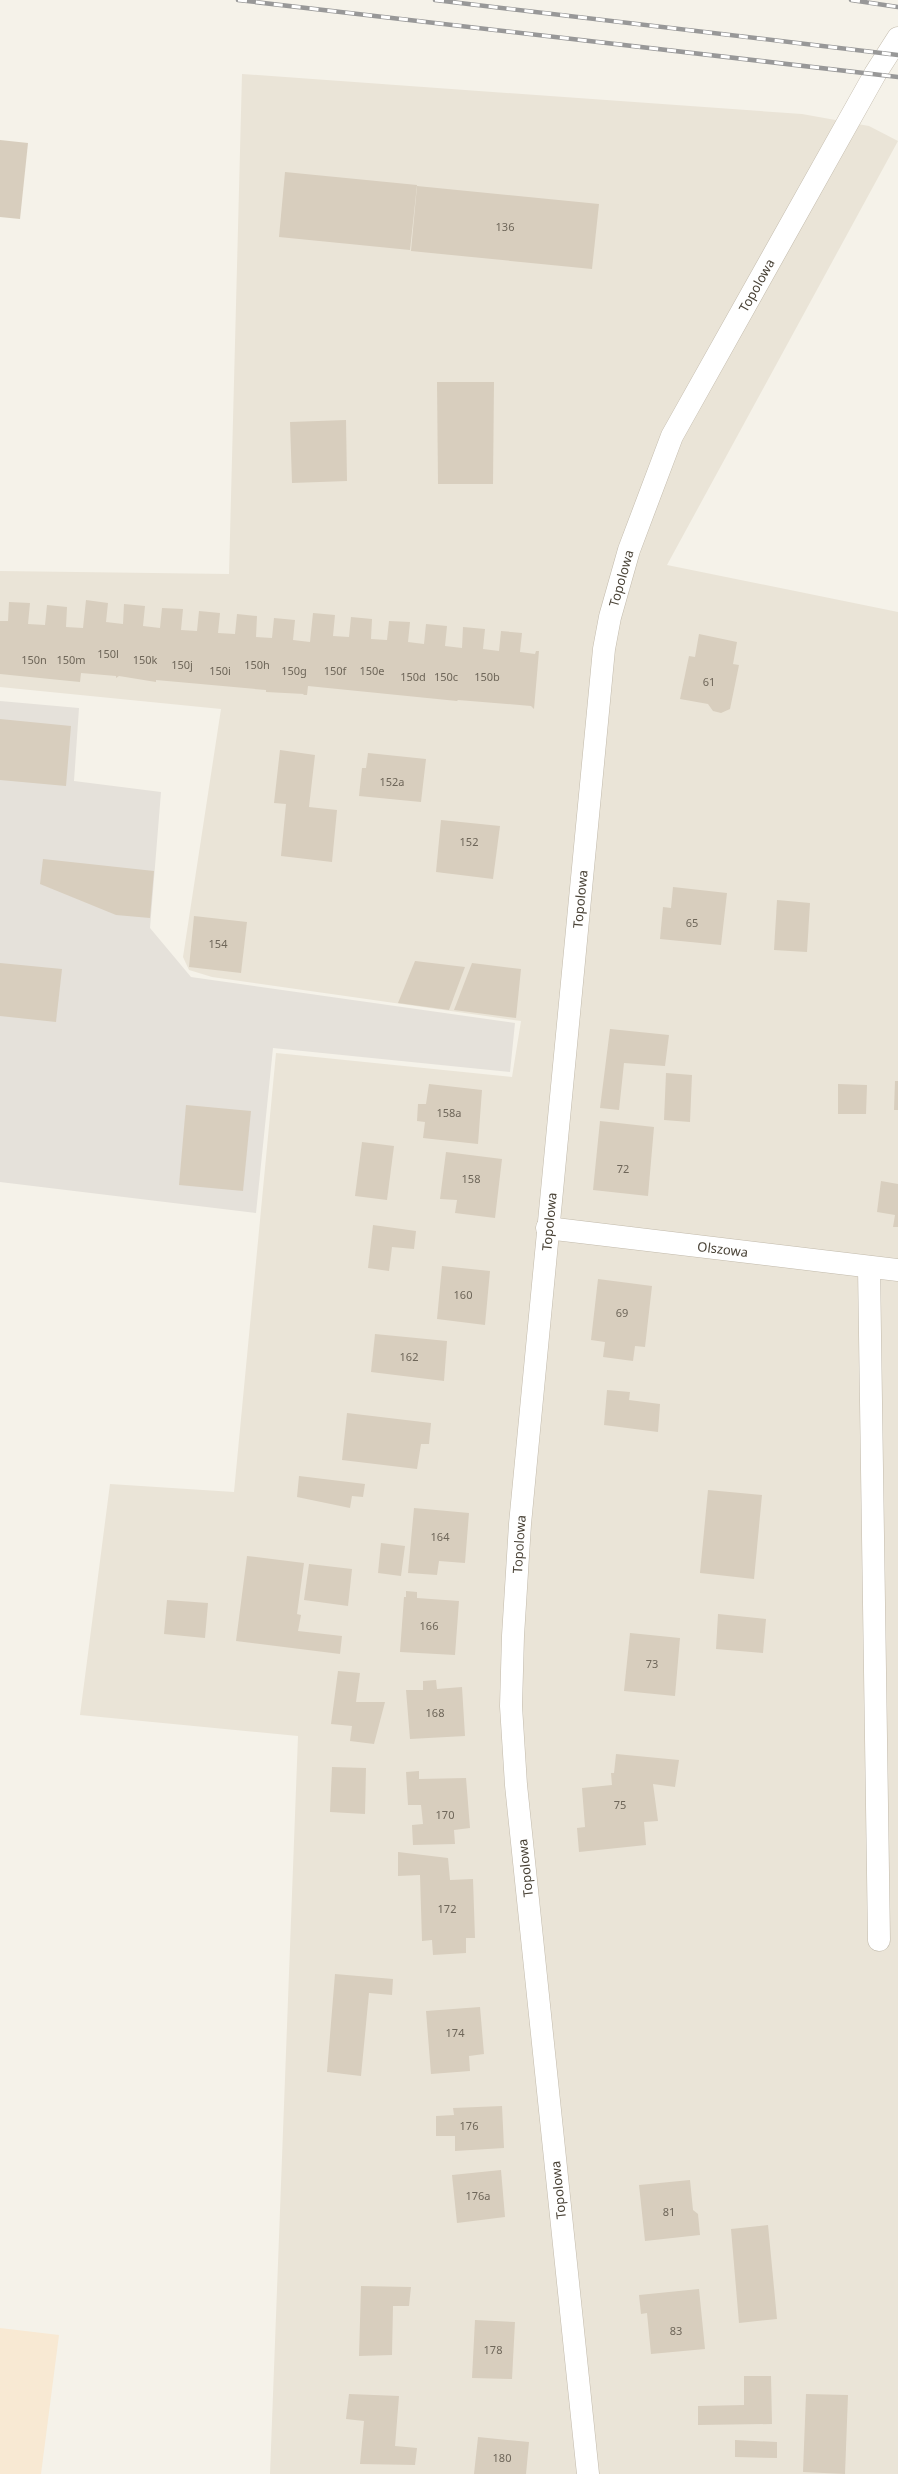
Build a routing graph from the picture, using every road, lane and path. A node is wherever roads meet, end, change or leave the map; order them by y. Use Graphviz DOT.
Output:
graph roads {
  1 [pos="898,38"];
  2 [pos="547,1228"];
  3 [pos="869,1267"];
  4 [pos="898,1270"];
  5 [pos="879,1940"];
  6 [pos="588,2474"];
  1 -- 2 [label="street, Topolowa"];
  2 -- 3 [label="street, Olszowa"];
  2 -- 6 [label="street, Topolowa"];
  3 -- 4 [label="street, Olszowa"];
  3 -- 5 [label="street"];
}
